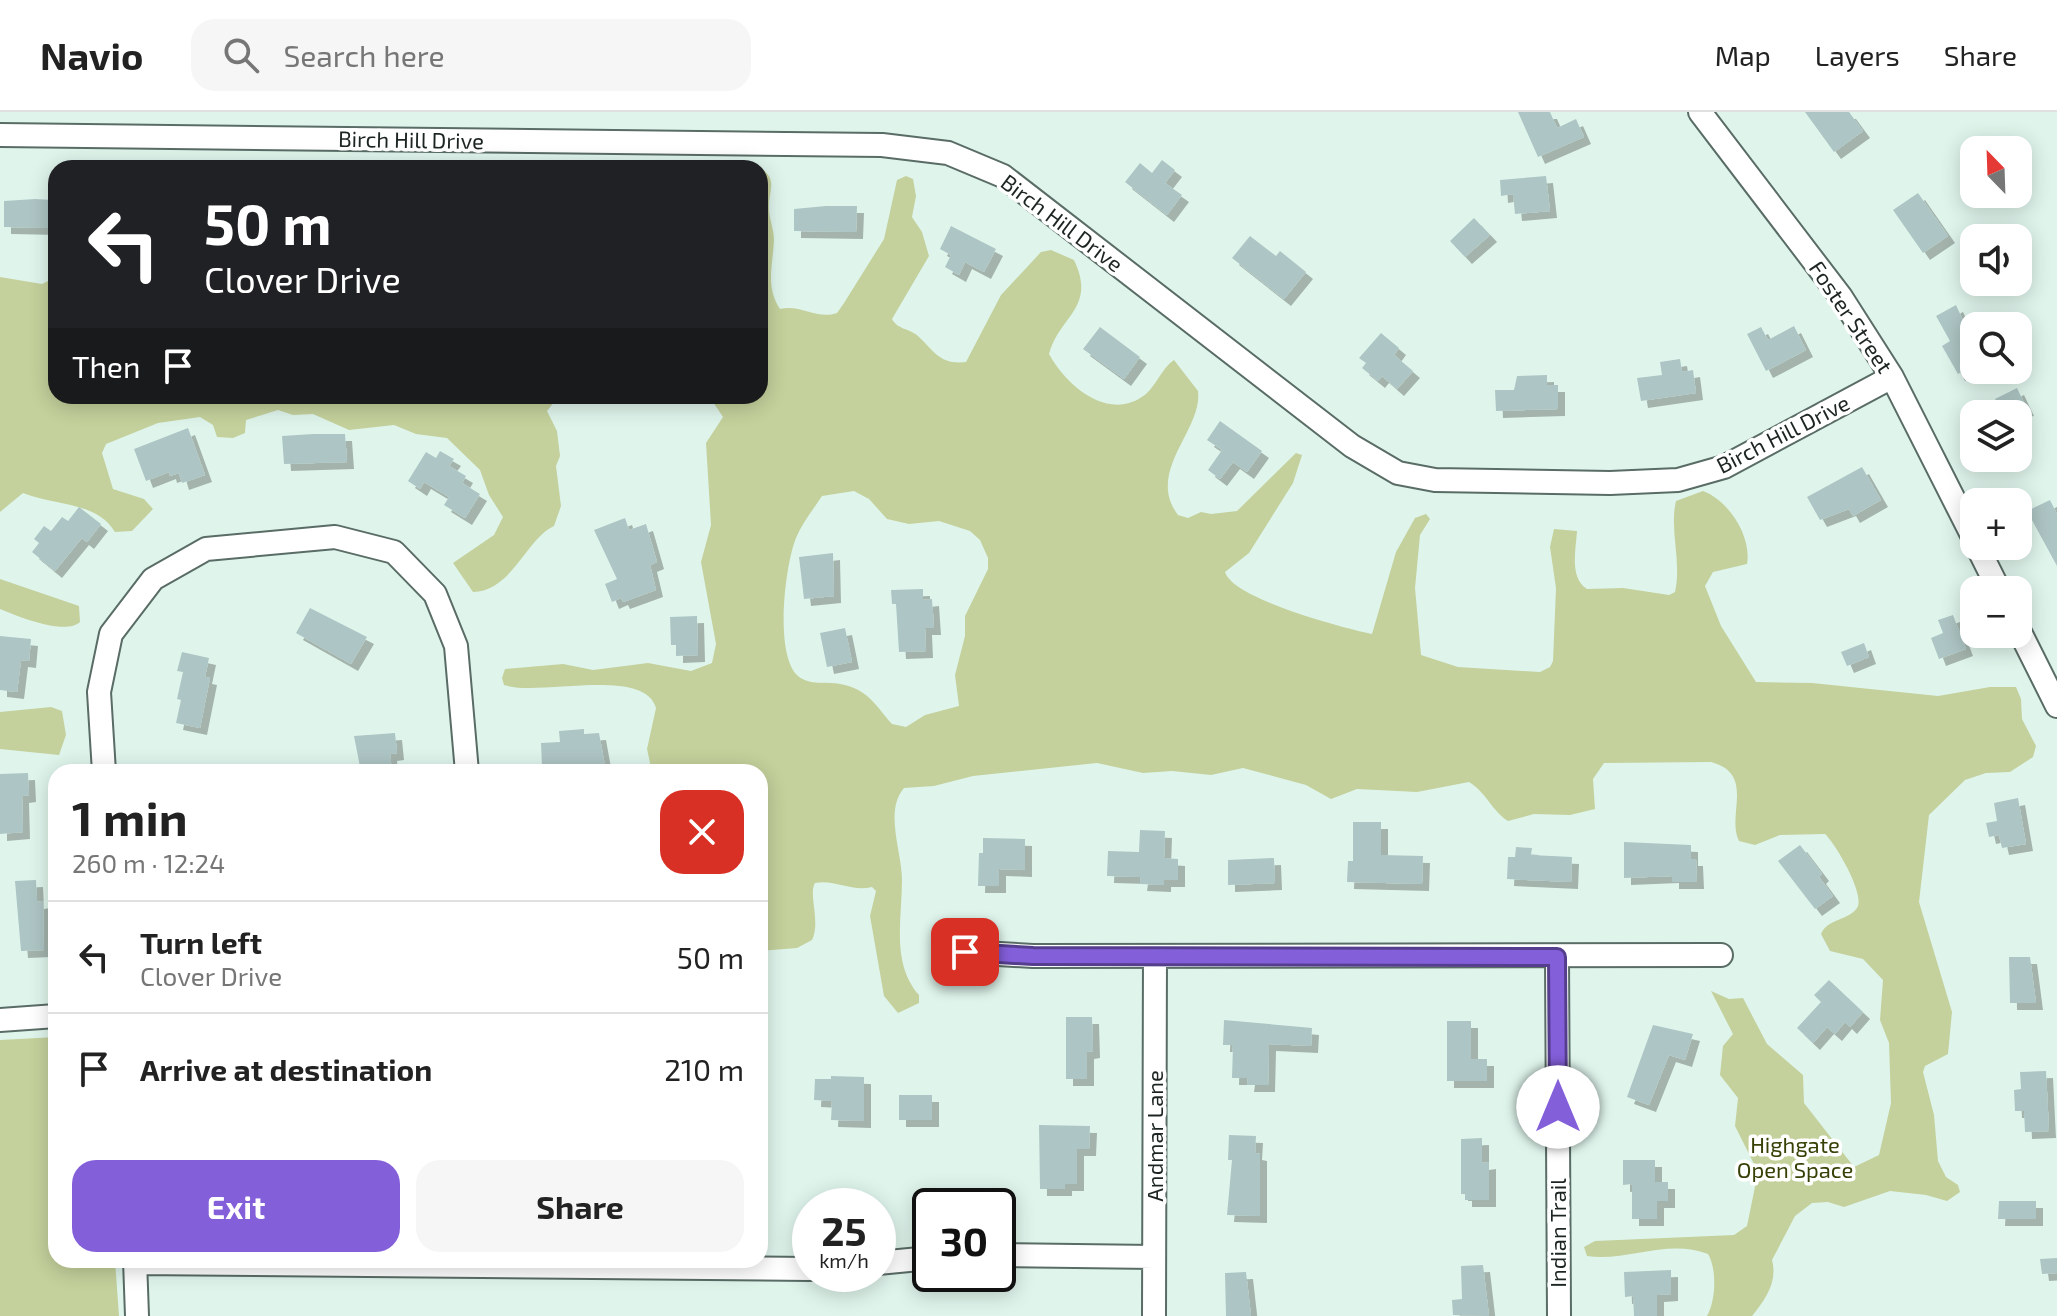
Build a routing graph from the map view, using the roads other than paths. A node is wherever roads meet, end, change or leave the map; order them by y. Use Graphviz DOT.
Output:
graph roads {
  1 [pos="1700,112"];
  2 [pos="0,135"];
  3 [pos="1892,377"];
  4 [pos="1960,511"];
  5 [pos="2028,648"];
  6 [pos="2057,706"];
  7 [pos="104,764"];
  8 [pos="466,764"];
  9 [pos="965,952"];
  10 [pos="1721,955"];
  11 [pos="1155,956"];
  12 [pos="1557,957"];
  13 [pos="48,1017"];
  14 [pos="0,1020"];
  15 [pos="1016,1255"];
  16 [pos="1154,1257"];
  17 [pos="136,1268"];
  18 [pos="758,1268"];
  19 [pos="792,1269"];
  20 [pos="137,1316"];
  21 [pos="1154,1316"];
  22 [pos="1559,1316"];
  1 -- 3 [label="street, Foster Street"];
  2 -- 3 [label="street, Birch Hill Drive"];
  3 -- 4 [label="street, Foster Street"];
  5 -- 6 [label="street"];
  7 -- 8 [label="street"];
  9 -- 11 [label="street"];
  10 -- 12 [label="street"];
  11 -- 12 [label="street"];
  11 -- 16 [label="street, Andmar Lane"];
  12 -- 22 [label="street, Indian Trail"];
  13 -- 14 [label="street"];
  15 -- 16 [label="street"];
  16 -- 21 [label="street, Andmar Lane"];
  17 -- 20 [label="street"];
  18 -- 19 [label="street"];
}
